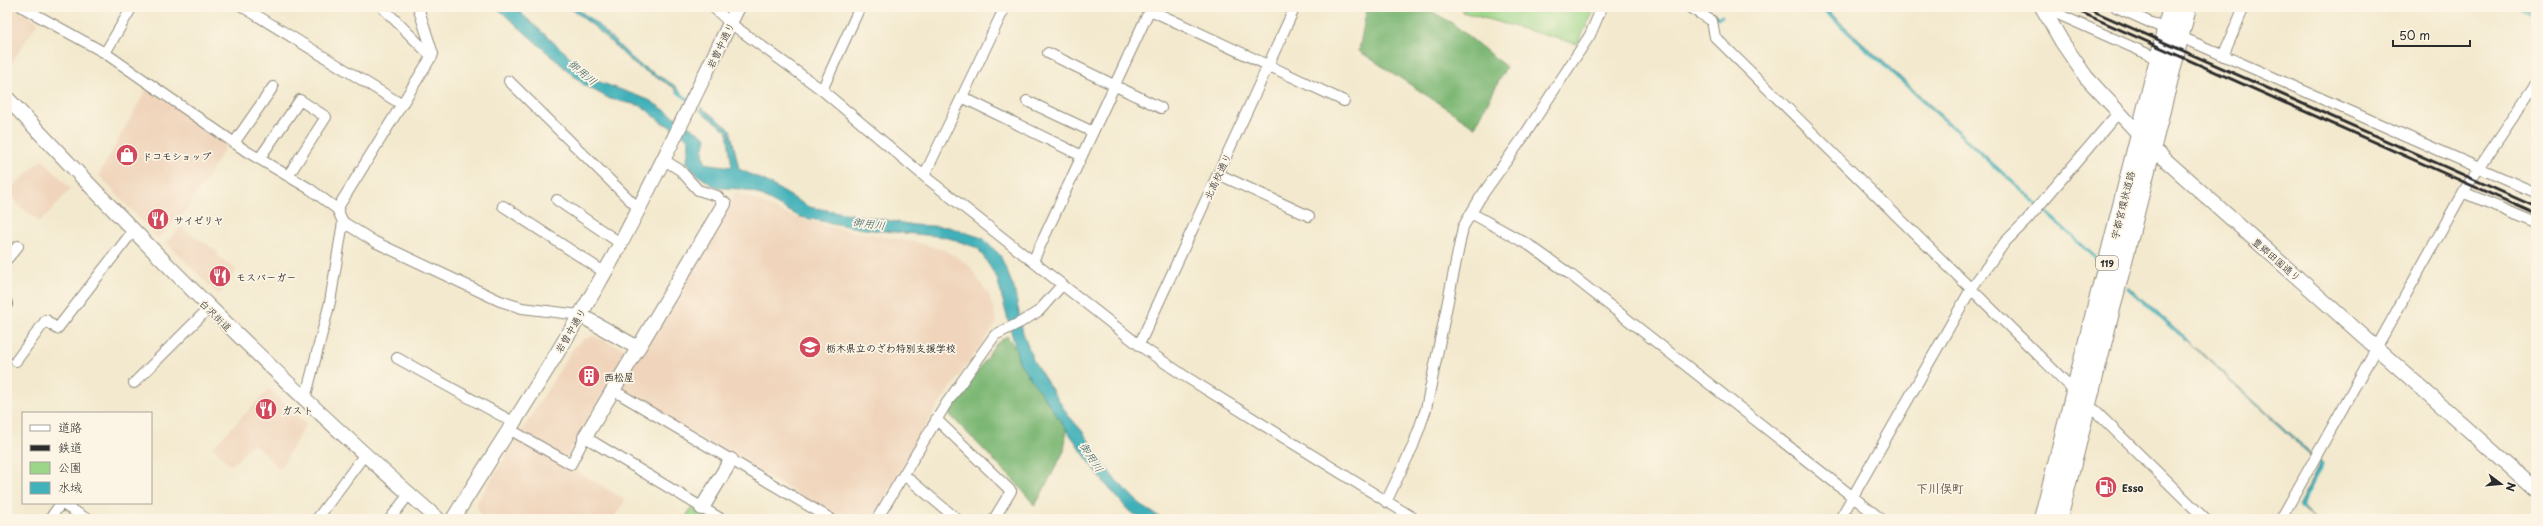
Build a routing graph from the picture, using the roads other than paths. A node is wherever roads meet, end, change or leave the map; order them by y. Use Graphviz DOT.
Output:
graph roads {
  1 [pos="22,7"];
  2 [pos="132,7"];
  3 [pos="243,7"];
  4 [pos="382,7"];
  5 [pos="418,7"];
  6 [pos="714,7"];
  7 [pos="738,7"];
  8 [pos="860,7"];
  9 [pos="1005,7"];
  10 [pos="1295,7"];
  11 [pos="1602,7"];
  12 [pos="1689,7"];
  13 [pos="2042,7"];
  14 [pos="2116,7"];
  15 [pos="2172,7"];
  16 [pos="2187,7"];
  17 [pos="2244,7"];
  18 [pos="2532,7"];
  19 [pos="1148,8"];
  20 [pos="2536,9"];
  21 [pos="730,23"];
  22 [pos="2173,33"];
  23 [pos="1048,52"];
  24 [pos="105,53"];
  25 [pos="2223,56"];
  26 [pos="432,57"];
  27 [pos="2159,60"];
  28 [pos="1268,65"];
  29 [pos="509,81"];
  30 [pos="2536,83"];
  31 [pos="1114,86"];
  32 [pos="273,87"];
  33 [pos="822,90"];
  34 [pos="962,97"];
  35 [pos="7,98"];
  36 [pos="1344,100"];
  37 [pos="1027,101"];
  38 [pos="401,104"];
  39 [pos="1161,108"];
  40 [pos="2118,113"];
  41 [pos="1093,132"];
  42 [pos="2139,134"];
  43 [pos="234,143"];
  44 [pos="2152,148"];
  45 [pos="1082,156"];
  46 [pos="259,159"];
  47 [pos="664,160"];
  48 [pos="2478,168"];
  49 [pos="1218,174"];
  50 [pos="288,176"];
  51 [pos="924,176"];
  52 [pos="2463,192"];
  53 [pos="2536,193"];
  54 [pos="557,200"];
  55 [pos="724,204"];
  56 [pos="503,206"];
  57 [pos="336,209"];
  58 [pos="639,209"];
  59 [pos="1471,213"];
  60 [pos="1309,216"];
  61 [pos="343,222"];
  62 [pos="2536,223"];
  63 [pos="133,231"];
  64 [pos="620,243"];
  65 [pos="18,246"];
  66 [pos="7,259"];
  67 [pos="1033,261"];
  68 [pos="604,272"];
  69 [pos="1062,285"];
  70 [pos="1971,289"];
  71 [pos="209,308"];
  72 [pos="580,315"];
  73 [pos="1139,345"];
  74 [pos="2376,346"];
  75 [pos="638,348"];
  76 [pos="397,358"];
  77 [pos="16,361"];
  78 [pos="134,383"];
  79 [pos="613,390"];
  80 [pos="2081,398"];
  81 [pos="305,399"];
  82 [pos="936,419"];
  83 [pos="511,425"];
  84 [pos="585,437"];
  85 [pos="365,454"];
  86 [pos="731,460"];
  87 [pos="904,474"];
  88 [pos="2536,490"];
  89 [pos="409,494"];
  90 [pos="1853,497"];
  91 [pos="1386,502"];
  92 [pos="60,504"];
  93 [pos="63,504"];
  94 [pos="702,508"];
  95 [pos="50,519"];
  96 [pos="88,519"];
  97 [pos="317,519"];
  98 [pos="390,519"];
  99 [pos="438,519"];
  100 [pos="453,519"];
  101 [pos="721,519"];
  102 [pos="831,519"];
  103 [pos="877,519"];
  104 [pos="957,519"];
  105 [pos="994,519"];
  106 [pos="1415,519"];
  107 [pos="1840,519"];
  108 [pos="1880,519"];
  109 [pos="2043,519"];
  110 [pos="2058,519"];
  111 [pos="2205,519"];
  112 [pos="2281,519"];
  1 -- 24 [label="street"];
  2 -- 24 [label="street"];
  3 -- 38 [label="street"];
  4 -- 26 [label="street"];
  5 -- 26 [label="street"];
  6 -- 21 [label="street"];
  7 -- 21 [label="street, 岩曽中通り"];
  8 -- 33 [label="street"];
  9 -- 34 [label="street"];
  10 -- 28 [label="street, 北高校通り"];
  11 -- 59 [label="street"];
  12 -- 70 [label="street"];
  13 -- 27 [label="street"];
  13 -- 40 [label="street, 豊郷田園通り"];
  14 -- 22 [label="street"];
  15 -- 22 [label="highway, 宇都宮環状道路 / 119"];
  16 -- 22 [label="highway, 宇都宮環状道路 / 119"];
  17 -- 25 [label="street"];
  18 -- 20 [label="street"];
  19 -- 28 [label="street"];
  19 -- 31 [label="street"];
  21 -- 33 [label="street"];
  21 -- 47 [label="street, 岩曽中通り"];
  22 -- 25 [label="street"];
  22 -- 27 [label="highway, 宇都宮環状道路 / 119"];
  22 -- 44 [label="highway, 宇都宮環状道路 / 119"];
  23 -- 31 [label="street"];
  24 -- 43 [label="street"];
  25 -- 48 [label="street"];
  26 -- 38 [label="street"];
  27 -- 42 [label="highway, 宇都宮環状道路 / 119"];
  28 -- 36 [label="street"];
  28 -- 49 [label="street, 北高校通り"];
  29 -- 58 [label="street"];
  30 -- 48 [label="street"];
  31 -- 39 [label="street"];
  31 -- 41 [label="street"];
  32 -- 43 [label="street"];
  33 -- 51 [label="street"];
  34 -- 45 [label="street"];
  34 -- 51 [label="street"];
  35 -- 63 [label="street, 白沢街道"];
  37 -- 41 [label="street"];
  38 -- 57 [label="street"];
  40 -- 42 [label="street, 豊郷田園通り"];
  40 -- 70 [label="street"];
  41 -- 45 [label="street"];
  42 -- 44 [label="street, 豊郷田園通り"];
  42 -- 80 [label="highway, 宇都宮環状道路 / 119"];
  43 -- 46 [label="street"];
  44 -- 74 [label="street, 豊郷田園通り"];
  44 -- 80 [label="highway, 宇都宮環状道路 / 119"];
  45 -- 67 [label="street"];
  46 -- 50 [label="street"];
  46 -- 50 [label="street"];
  47 -- 55 [label="street"];
  47 -- 58 [label="street, 岩曽中通り"];
  48 -- 52 [label="street"];
  48 -- 53 [label="street"];
  49 -- 60 [label="street"];
  49 -- 73 [label="street, 北高校通り"];
  50 -- 57 [label="street"];
  51 -- 67 [label="street"];
  52 -- 62 [label="street"];
  52 -- 74 [label="street"];
  54 -- 64 [label="street"];
  55 -- 75 [label="street"];
  56 -- 68 [label="street"];
  57 -- 61 [label="street"];
  58 -- 64 [label="street, 岩曽中通り"];
  59 -- 90 [label="street"];
  59 -- 91 [label="street"];
  61 -- 72 [label="street"];
  61 -- 81 [label="street"];
  63 -- 71 [label="street, 白沢街道"];
  63 -- 77 [label="street"];
  64 -- 68 [label="street, 岩曽中通り"];
  65 -- 66 [label="street"];
  67 -- 69 [label="street"];
  68 -- 72 [label="street, 岩曽中通り"];
  69 -- 73 [label="street"];
  69 -- 82 [label="street"];
  70 -- 80 [label="street"];
  70 -- 90 [label="street"];
  71 -- 78 [label="street"];
  71 -- 81 [label="street, 白沢街道"];
  72 -- 75 [label="street"];
  72 -- 83 [label="street, 岩曽中通り"];
  73 -- 91 [label="street"];
  74 -- 88 [label="street, 豊郷田園通り"];
  74 -- 112 [label="street"];
  75 -- 79 [label="street"];
  76 -- 83 [label="street"];
  79 -- 84 [label="street"];
  79 -- 86 [label="street"];
  80 -- 109 [label="highway, 宇都宮環状道路 / 119"];
  80 -- 110 [label="highway, 宇都宮環状道路 / 119"];
  80 -- 111 [label="street"];
  81 -- 85 [label="street, 白沢街道"];
  82 -- 87 [label="street"];
  82 -- 105 [label="street"];
  83 -- 84 [label="street"];
  83 -- 100 [label="street, 岩曽中通り"];
  84 -- 94 [label="street"];
  85 -- 89 [label="street, 白沢街道"];
  85 -- 97 [label="street"];
  86 -- 94 [label="street"];
  86 -- 102 [label="street"];
  87 -- 103 [label="street"];
  87 -- 104 [label="street"];
  89 -- 98 [label="street"];
  89 -- 99 [label="street, 白沢街道"];
  90 -- 107 [label="street"];
  90 -- 108 [label="street"];
  91 -- 106 [label="street"];
  92 -- 95 [label="street"];
  93 -- 96 [label="street"];
  94 -- 101 [label="street"];
}
